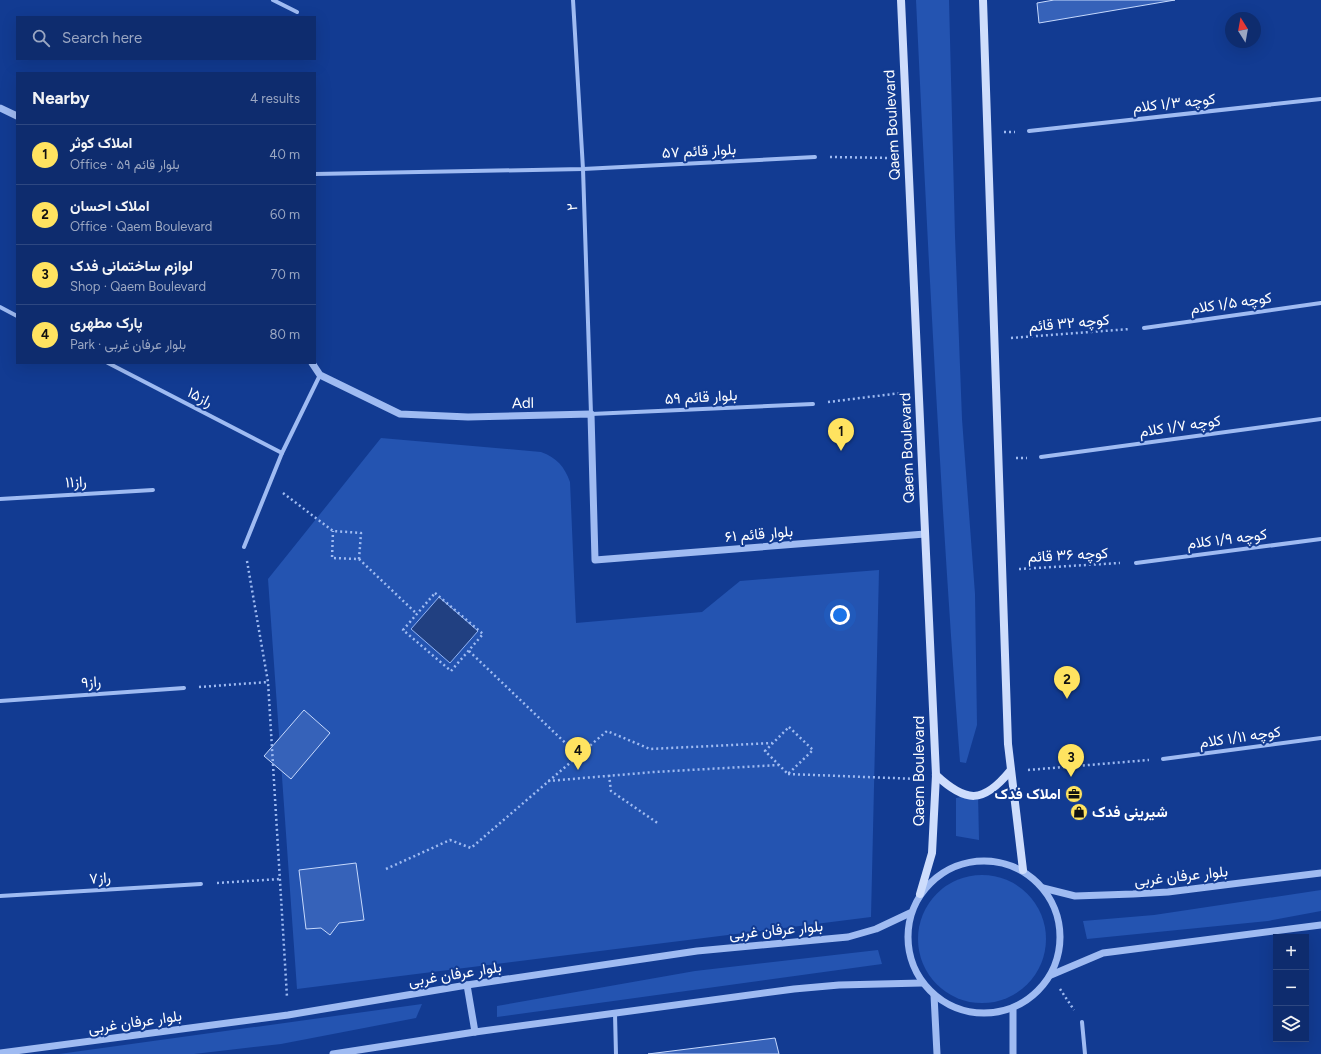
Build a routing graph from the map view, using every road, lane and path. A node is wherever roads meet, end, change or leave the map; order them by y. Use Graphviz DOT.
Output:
graph roads {
  1 [pos="273,0"];
  2 [pos="573,0"];
  3 [pos="901,0"];
  4 [pos="983,0"];
  5 [pos="297,12"];
  6 [pos="1321,99"];
  7 [pos="0,108"];
  8 [pos="16,116"];
  9 [pos="1029,131"];
  10 [pos="988,133"];
  11 [pos="815,157"];
  12 [pos="908,158"];
  13 [pos="583,169"];
  14 [pos="316,174"];
  15 [pos="1321,303"];
  16 [pos="0,307"];
  17 [pos="16,315"];
  18 [pos="1144,328"];
  19 [pos="995,340"];
  20 [pos="110,364"];
  21 [pos="313,364"];
  22 [pos="320,375"];
  23 [pos="919,391"];
  24 [pos="813,404"];
  25 [pos="591,414"];
  26 [pos="1321,419"];
  27 [pos="282,453"];
  28 [pos="1041,457"];
  29 [pos="999,458"];
  30 [pos="270,483"];
  31 [pos="153,490"];
  32 [pos="0,499"];
  33 [pos="333,532"];
  34 [pos="925,534"];
  35 [pos="1321,538"];
  36 [pos="244,546"];
  37 [pos="359,559"];
  38 [pos="1136,563"];
  39 [pos="1001,570"];
  40 [pos="417,614"];
  41 [pos="469,650"];
  42 [pos="268,682"];
  43 [pos="184,688"];
  44 [pos="0,701"];
  45 [pos="1321,738"];
  46 [pos="772,743"];
  47 [pos="578,755"];
  48 [pos="1162,759"];
  49 [pos="779,765"];
  50 [pos="1010,771"];
  51 [pos="788,774"];
  52 [pos="609,775"];
  53 [pos="936,777"];
  54 [pos="548,781"];
  55 [pos="659,824"];
  56 [pos="386,869"];
  57 [pos="1023,870"];
  58 [pos="1321,873"];
  59 [pos="280,879"];
  60 [pos="201,884"];
  61 [pos="1043,888"];
  62 [pos="920,894"];
  63 [pos="0,896"];
  64 [pos="910,913"];
  65 [pos="1321,924"];
  66 [pos="1051,975"];
  67 [pos="922,983"];
  68 [pos="467,985"];
  69 [pos="934,995"];
  70 [pos="1013,1008"];
  71 [pos="615,1014"];
  72 [pos="288,1015"];
  73 [pos="1082,1022"];
  74 [pos="475,1032"];
  75 [pos="0,1053"];
  76 [pos="333,1054"];
  77 [pos="616,1054"];
  78 [pos="937,1054"];
  79 [pos="1013,1054"];
  80 [pos="1084,1054"];
  1 -- 5 [label="street"];
  2 -- 13 [label="street, ۲"];
  3 -- 12 [label="main road, Qaem Boulevard"];
  4 -- 10 [label="main road"];
  6 -- 9 [label="street, کوچه ۱/۳ کلام"];
  7 -- 8 [label="street"];
  9 -- 10 [label="path"];
  10 -- 19 [label="main road"];
  11 -- 12 [label="path"];
  11 -- 13 [label="street, بلوار قائم ۵۷"];
  12 -- 23 [label="main road, Qaem Boulevard"];
  13 -- 14 [label="street, بلوار قائم ۵۷"];
  13 -- 25 [label="street, ۲"];
  15 -- 18 [label="street, کوچه ۱/۵ کلام"];
  16 -- 17 [label="street"];
  18 -- 19 [label="path, کوچه ۳۲ قائم"];
  19 -- 29 [label="main road"];
  20 -- 27 [label="street, راز۱۵"];
  21 -- 22 [label="street"];
  22 -- 25 [label="street, Adl"];
  22 -- 27 [label="street"];
  23 -- 24 [label="path"];
  23 -- 34 [label="main road, Qaem Boulevard"];
  24 -- 25 [label="street, بلوار قائم ۵۹"];
  25 -- 34 [label="street, بلوار قائم ۶۱"];
  26 -- 28 [label="street, کوچه ۱/۷ کلام"];
  27 -- 30 [label="street"];
  28 -- 29 [label="path"];
  29 -- 39 [label="main road"];
  30 -- 33 [label="path"];
  30 -- 36 [label="street"];
  31 -- 32 [label="street, راز۱۱"];
  33 -- 37 [label="path"];
  33 -- 37 [label="path"];
  34 -- 53 [label="main road, Qaem Boulevard"];
  35 -- 38 [label="street, کوچه ۱/۹ کلام"];
  36 -- 42 [label="path"];
  37 -- 40 [label="path"];
  38 -- 39 [label="path, کوچه ۳۶ قائم"];
  39 -- 50 [label="main road"];
  40 -- 41 [label="path"];
  40 -- 41 [label="path"];
  41 -- 47 [label="path"];
  42 -- 43 [label="path"];
  42 -- 59 [label="path"];
  43 -- 44 [label="street, راز۹"];
  45 -- 48 [label="street, کوچه ۱/۱۱ کلام"];
  46 -- 47 [label="path"];
  46 -- 49 [label="path"];
  46 -- 51 [label="path"];
  47 -- 54 [label="path"];
  48 -- 50 [label="path"];
  49 -- 51 [label="path"];
  49 -- 52 [label="path"];
  50 -- 53 [label="main road"];
  50 -- 57 [label="main road"];
  51 -- 53 [label="path"];
  52 -- 54 [label="path"];
  52 -- 55 [label="path"];
  53 -- 62 [label="main road, Qaem Boulevard"];
  54 -- 56 [label="path"];
  57 -- 61 [label="street"];
  57 -- 62 [label="street"];
  58 -- 61 [label="street, بلوار عرفان غربی"];
  59 -- 60 [label="path"];
  59 -- 72 [label="path"];
  60 -- 63 [label="street, راز۷"];
  61 -- 66 [label="street"];
  62 -- 64 [label="street"];
  64 -- 67 [label="street"];
  64 -- 68 [label="street, بلوار عرفان غربی"];
  65 -- 66 [label="street"];
  66 -- 70 [label="street"];
  66 -- 73 [label="path"];
  67 -- 69 [label="street"];
  67 -- 71 [label="street"];
  68 -- 72 [label="street, بلوار عرفان غربی"];
  68 -- 74 [label="street"];
  69 -- 70 [label="street"];
  69 -- 78 [label="street"];
  70 -- 79 [label="street"];
  71 -- 74 [label="street"];
  71 -- 77 [label="street"];
  72 -- 75 [label="street, بلوار عرفان غربی"];
  73 -- 80 [label="street"];
  74 -- 76 [label="street"];
}
